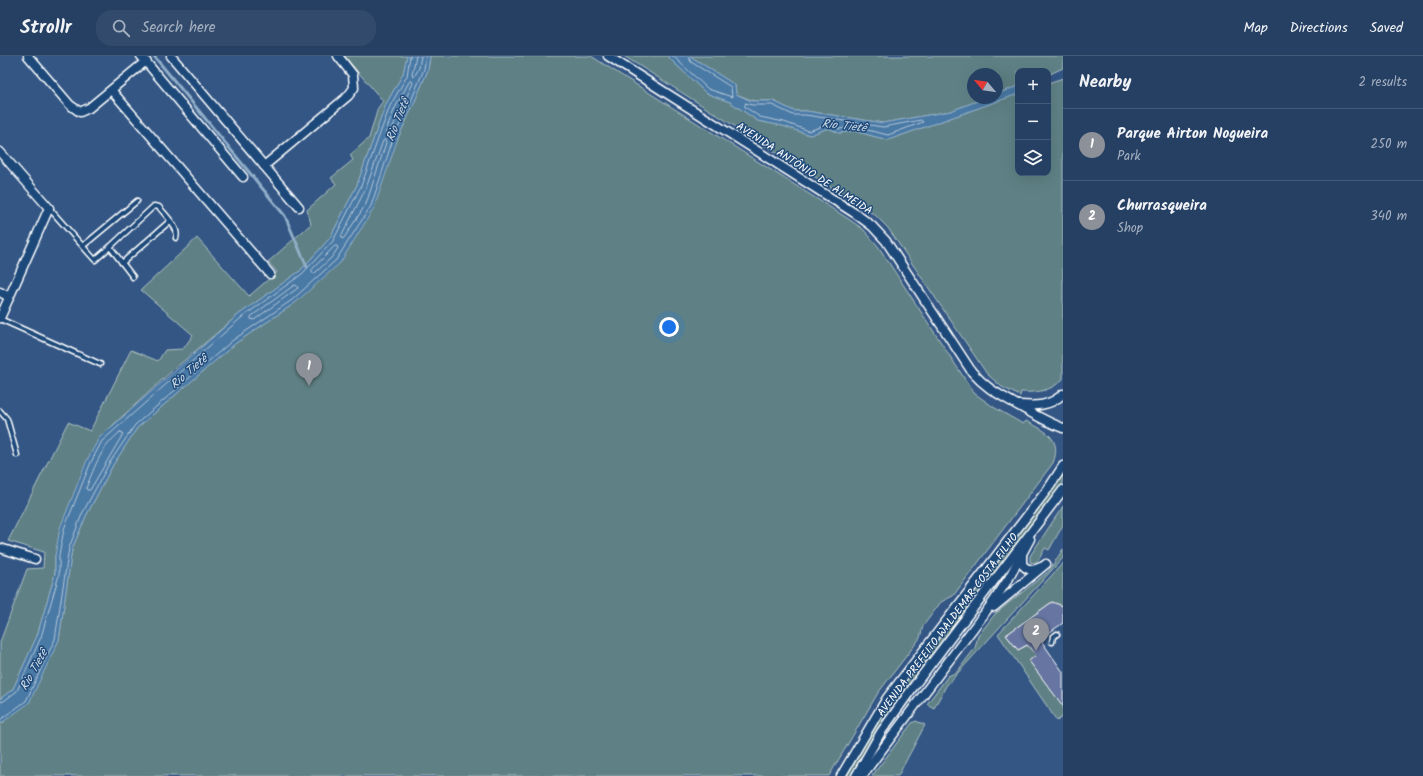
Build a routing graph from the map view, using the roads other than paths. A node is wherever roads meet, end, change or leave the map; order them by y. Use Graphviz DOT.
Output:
graph roads {
  1 [pos="28,56"];
  2 [pos="171,56"];
  3 [pos="338,56"];
  4 [pos="608,56"];
  5 [pos="143,59"];
  6 [pos="112,90"];
  7 [pos="0,152"];
  8 [pos="264,166"];
  9 [pos="243,177"];
  10 [pos="138,201"];
  11 [pos="49,208"];
  12 [pos="298,208"];
  13 [pos="170,221"];
  14 [pos="176,238"];
  15 [pos="83,246"];
  16 [pos="110,247"];
  17 [pos="122,263"];
  18 [pos="270,274"];
  19 [pos="133,277"];
  20 [pos="0,292"];
  21 [pos="9,297"];
  22 [pos="0,319"];
  23 [pos="100,364"];
  24 [pos="1063,394"];
  25 [pos="1017,405"];
  26 [pos="0,411"];
  27 [pos="1063,428"];
  28 [pos="17,455"];
  29 [pos="1063,466"];
  30 [pos="1063,490"];
  31 [pos="1038,522"];
  32 [pos="0,548"];
  33 [pos="1023,554"];
  34 [pos="35,559"];
  35 [pos="979,622"];
  36 [pos="1057,634"];
  37 [pos="1052,642"];
  38 [pos="841,776"];
  39 [pos="856,776"];
  40 [pos="862,776"];
  1 -- 6 [label="street"];
  2 -- 8 [label="street"];
  3 -- 8 [label="street"];
  4 -- 25 [label="street, AVENIDA ANTÔNIO DE ALMEIDA"];
  5 -- 6 [label="street"];
  5 -- 9 [label="street"];
  6 -- 18 [label="street"];
  7 -- 11 [label="street"];
  8 -- 12 [label="street"];
  10 -- 15 [label="lane"];
  11 -- 15 [label="lane"];
  11 -- 21 [label="street"];
  13 -- 14 [label="lane"];
  13 -- 16 [label="lane"];
  13 -- 17 [label="lane"];
  15 -- 16 [label="lane"];
  16 -- 17 [label="lane"];
  17 -- 19 [label="lane"];
  20 -- 21 [label="street"];
  21 -- 22 [label="street"];
  22 -- 23 [label="lane"];
  24 -- 25 [label="street, AVENIDA ANTÔNIO DE ALMEIDA"];
  25 -- 27 [label="street, AVENIDA ANTÔNIO DE ALMEIDA"];
  26 -- 28 [label="lane"];
  29 -- 38 [label="street"];
  30 -- 31 [label="street, AVENIDA PREFEITO WALDEMAR COSTA FILHO"];
  31 -- 33 [label="street"];
  31 -- 39 [label="street, AVENIDA PREFEITO WALDEMAR COSTA FILHO"];
  32 -- 34 [label="street"];
  33 -- 35 [label="street"];
  33 -- 35 [label="street"];
  35 -- 40 [label="street"];
  36 -- 37 [label="lane"];
}
